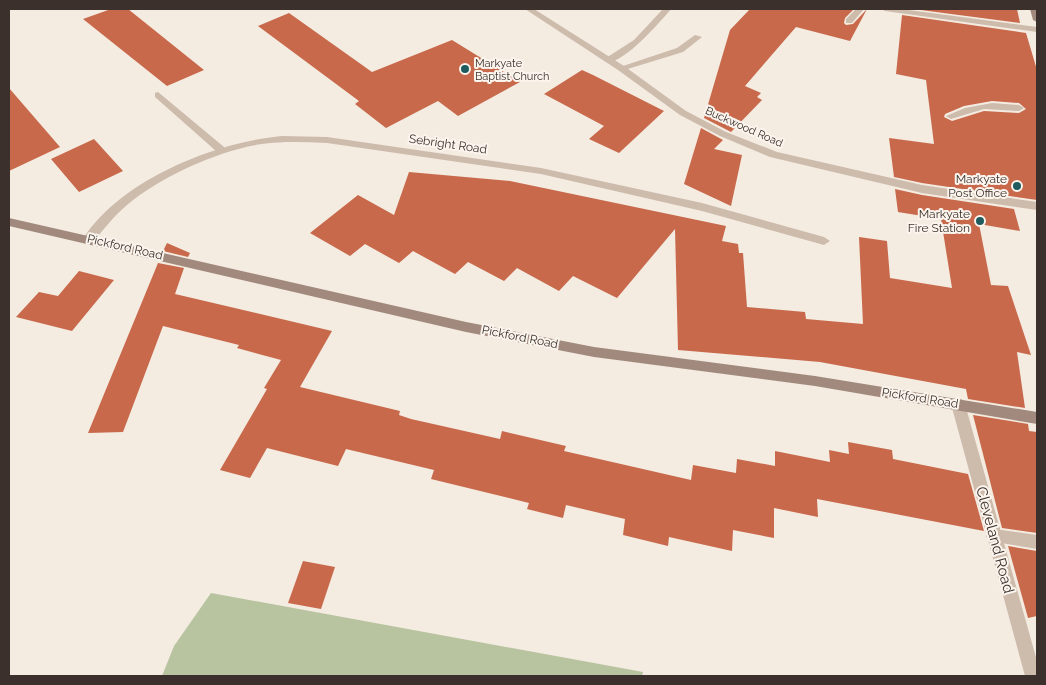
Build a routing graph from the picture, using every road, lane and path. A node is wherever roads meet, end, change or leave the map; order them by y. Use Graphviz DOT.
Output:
graph roads {
  1 [pos="529,9"];
  2 [pos="668,9"];
  3 [pos="860,9"];
  4 [pos="885,9"];
  5 [pos="1035,9"];
  6 [pos="850,20"];
  7 [pos="1037,20"];
  8 [pos="1037,30"];
  9 [pos="698,37"];
  10 [pos="609,60"];
  11 [pos="621,68"];
  12 [pos="158,95"];
  13 [pos="1019,108"];
  14 [pos="951,116"];
  15 [pos="220,149"];
  16 [pos="1037,206"];
  17 [pos="9,222"];
  18 [pos="90,239"];
  19 [pos="824,241"];
  20 [pos="958,404"];
  21 [pos="1037,418"];
  22 [pos="994,536"];
  23 [pos="1037,542"];
  24 [pos="1033,676"];
  1 -- 10 [label="street, Buckwood Road"];
  2 -- 10 [label="street"];
  3 -- 6 [label="street"];
  4 -- 8 [label="street"];
  5 -- 7 [label="street"];
  9 -- 11 [label="street"];
  10 -- 11 [label="street, Buckwood Road"];
  11 -- 16 [label="street, Buckwood Road"];
  12 -- 15 [label="street"];
  13 -- 14 [label="street"];
  15 -- 18 [label="street, Sebright Road"];
  15 -- 19 [label="street, Sebright Road"];
  17 -- 18 [label="street, Pickford Road"];
  18 -- 20 [label="street, Pickford Road"];
  20 -- 21 [label="street, Pickford Road"];
  20 -- 22 [label="street, Cleveland Road"];
  22 -- 23 [label="street"];
  22 -- 24 [label="street, Cleveland Road"];
}
